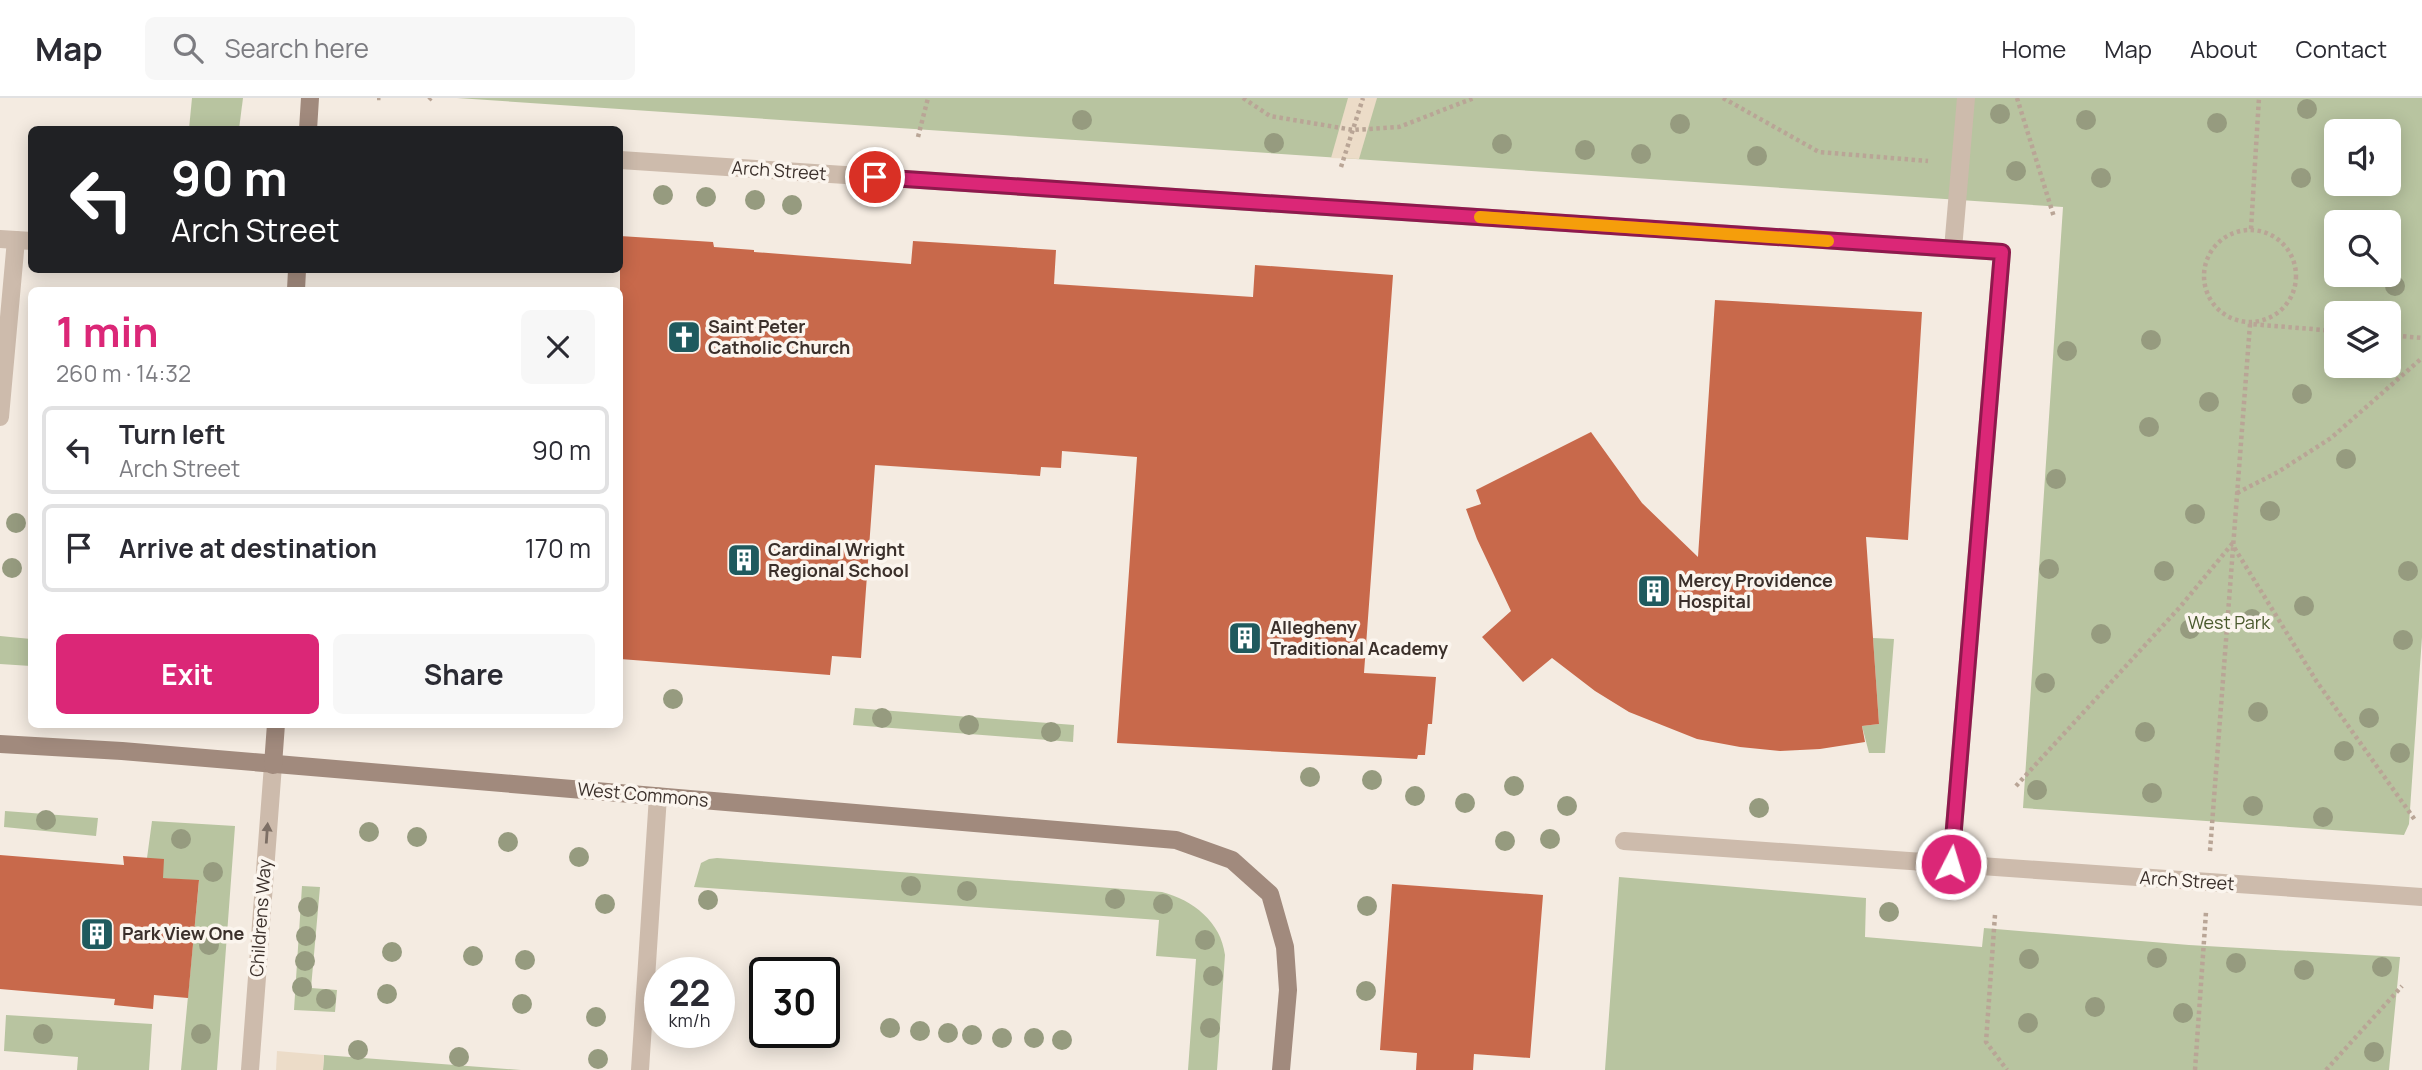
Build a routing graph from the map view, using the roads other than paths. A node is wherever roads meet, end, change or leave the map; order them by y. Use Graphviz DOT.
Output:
graph roads {
  1 [pos="310,98"];
  2 [pos="1966,98"];
  3 [pos="308,126"];
  4 [pos="623,160"];
  5 [pos="16,240"];
  6 [pos="1953,249"];
  7 [pos="0,417"];
  8 [pos="276,728"];
  9 [pos="0,744"];
  10 [pos="274,765"];
  11 [pos="658,796"];
  12 [pos="1625,841"];
  13 [pos="1951,864"];
  14 [pos="2422,897"];
  15 [pos="250,1070"];
  16 [pos="640,1070"];
  17 [pos="1281,1070"];
  1 -- 3 [label="main road"];
  2 -- 6 [label="street"];
  4 -- 6 [label="street, Arch Street"];
  5 -- 7 [label="street"];
  6 -- 13 [label="street, Arch Street"];
  8 -- 10 [label="main road"];
  9 -- 10 [label="main road, West Commons"];
  10 -- 11 [label="main road, West Commons"];
  15 -- 10 [label="street, Childrens Way, one-way"];
  11 -- 16 [label="street"];
  11 -- 17 [label="main road, West Commons"];
  12 -- 13 [label="street, Arch Street"];
  13 -- 14 [label="street, Arch Street"];
}
